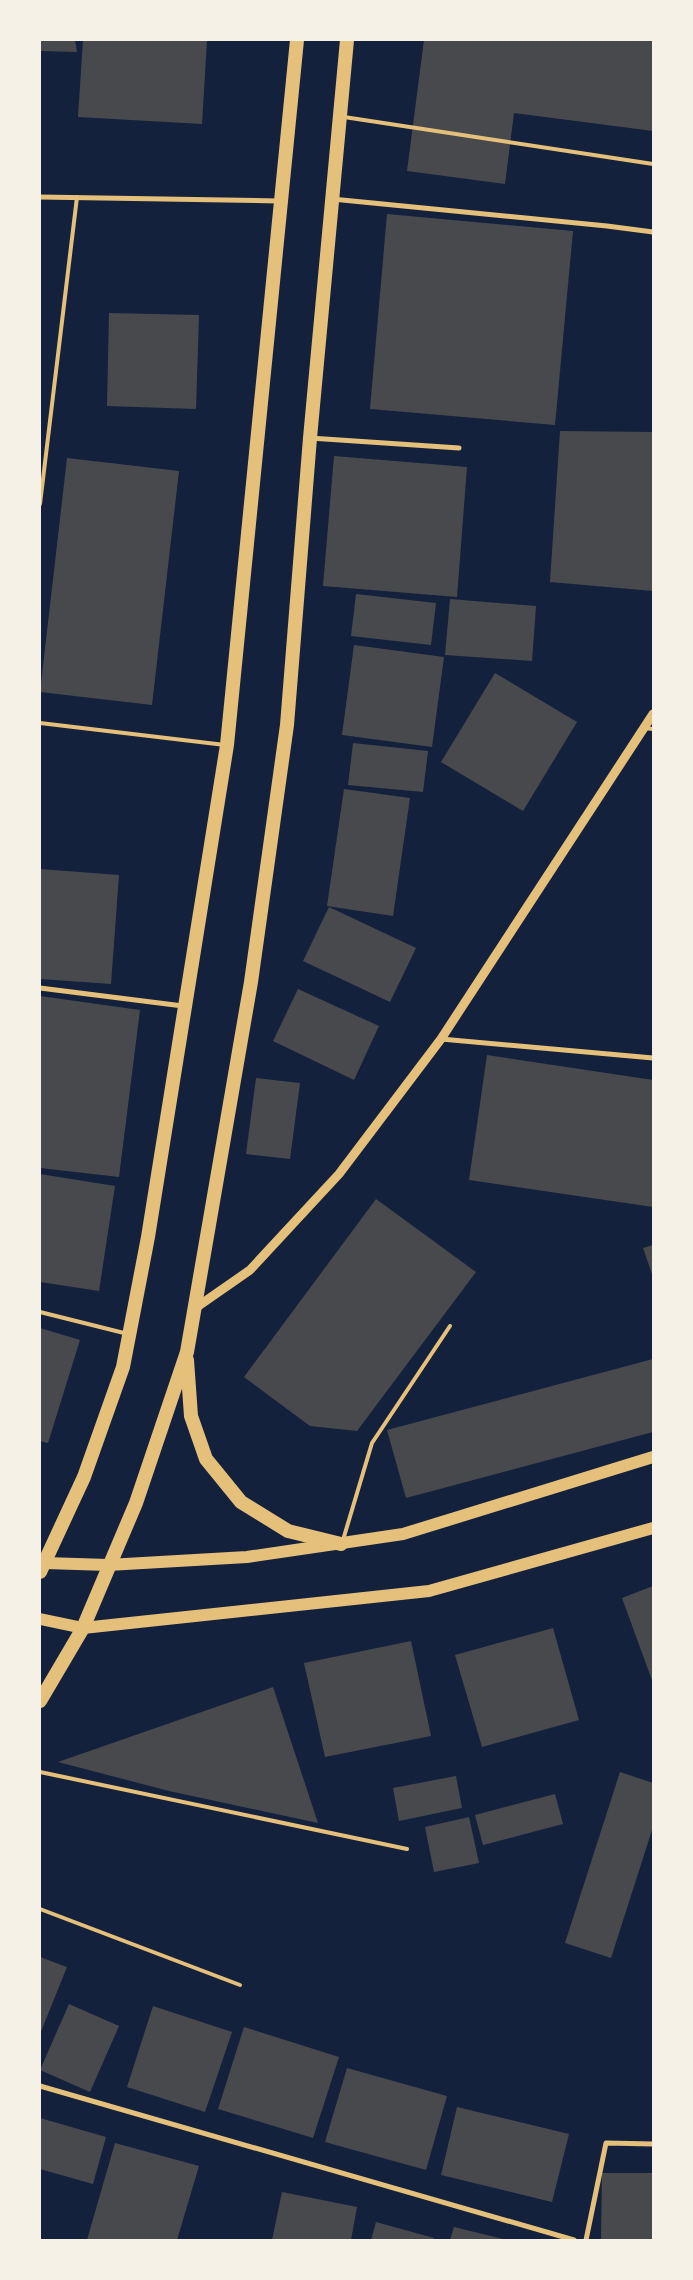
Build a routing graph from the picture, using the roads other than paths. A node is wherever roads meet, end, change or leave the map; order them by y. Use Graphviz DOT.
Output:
graph roads {
  1 [pos="297,40"];
  2 [pos="347,40"];
  3 [pos="340,116"];
  4 [pos="653,164"];
  5 [pos="40,197"];
  6 [pos="77,197"];
  7 [pos="332,198"];
  8 [pos="282,201"];
  9 [pos="653,232"];
  10 [pos="310,438"];
  11 [pos="459,448"];
  12 [pos="40,504"];
  13 [pos="653,714"];
  14 [pos="40,723"];
  15 [pos="648,728"];
  16 [pos="227,745"];
  17 [pos="40,988"];
  18 [pos="186,1006"];
  19 [pos="441,1039"];
  20 [pos="653,1058"];
  21 [pos="194,1309"];
  22 [pos="40,1312"];
  23 [pos="450,1326"];
  24 [pos="130,1334"];
  25 [pos="187,1352"];
  26 [pos="653,1457"];
  27 [pos="653,1528"];
  28 [pos="341,1544"];
  29 [pos="108,1565"];
  30 [pos="42,1567"];
  31 [pos="40,1619"];
  32 [pos="83,1628"];
  33 [pos="40,1701"];
  34 [pos="40,1772"];
  35 [pos="407,1849"];
  36 [pos="40,1909"];
  37 [pos="240,1985"];
  38 [pos="40,2086"];
  39 [pos="653,2144"];
  40 [pos="574,2240"];
  41 [pos="586,2240"];
  1 -- 8 [label="highway"];
  2 -- 3 [label="highway"];
  3 -- 4 [label="lane"];
  3 -- 7 [label="highway"];
  5 -- 6 [label="street"];
  6 -- 8 [label="street"];
  6 -- 12 [label="lane"];
  7 -- 9 [label="street"];
  7 -- 10 [label="highway"];
  8 -- 16 [label="highway"];
  10 -- 11 [label="street"];
  10 -- 21 [label="highway"];
  13 -- 15 [label="street"];
  14 -- 16 [label="lane"];
  15 -- 19 [label="street"];
  16 -- 18 [label="highway"];
  17 -- 18 [label="street"];
  18 -- 24 [label="highway"];
  19 -- 20 [label="street"];
  19 -- 21 [label="street"];
  21 -- 25 [label="highway"];
  22 -- 24 [label="lane"];
  23 -- 28 [label="lane"];
  24 -- 30 [label="highway"];
  25 -- 28 [label="highway"];
  25 -- 29 [label="highway"];
  26 -- 28 [label="main road"];
  27 -- 32 [label="main road"];
  28 -- 29 [label="main road"];
  29 -- 30 [label="main road"];
  29 -- 32 [label="highway"];
  31 -- 32 [label="main road"];
  32 -- 33 [label="highway"];
  34 -- 35 [label="lane"];
  36 -- 37 [label="lane"];
  38 -- 40 [label="street"];
  39 -- 41 [label="street"];
}
